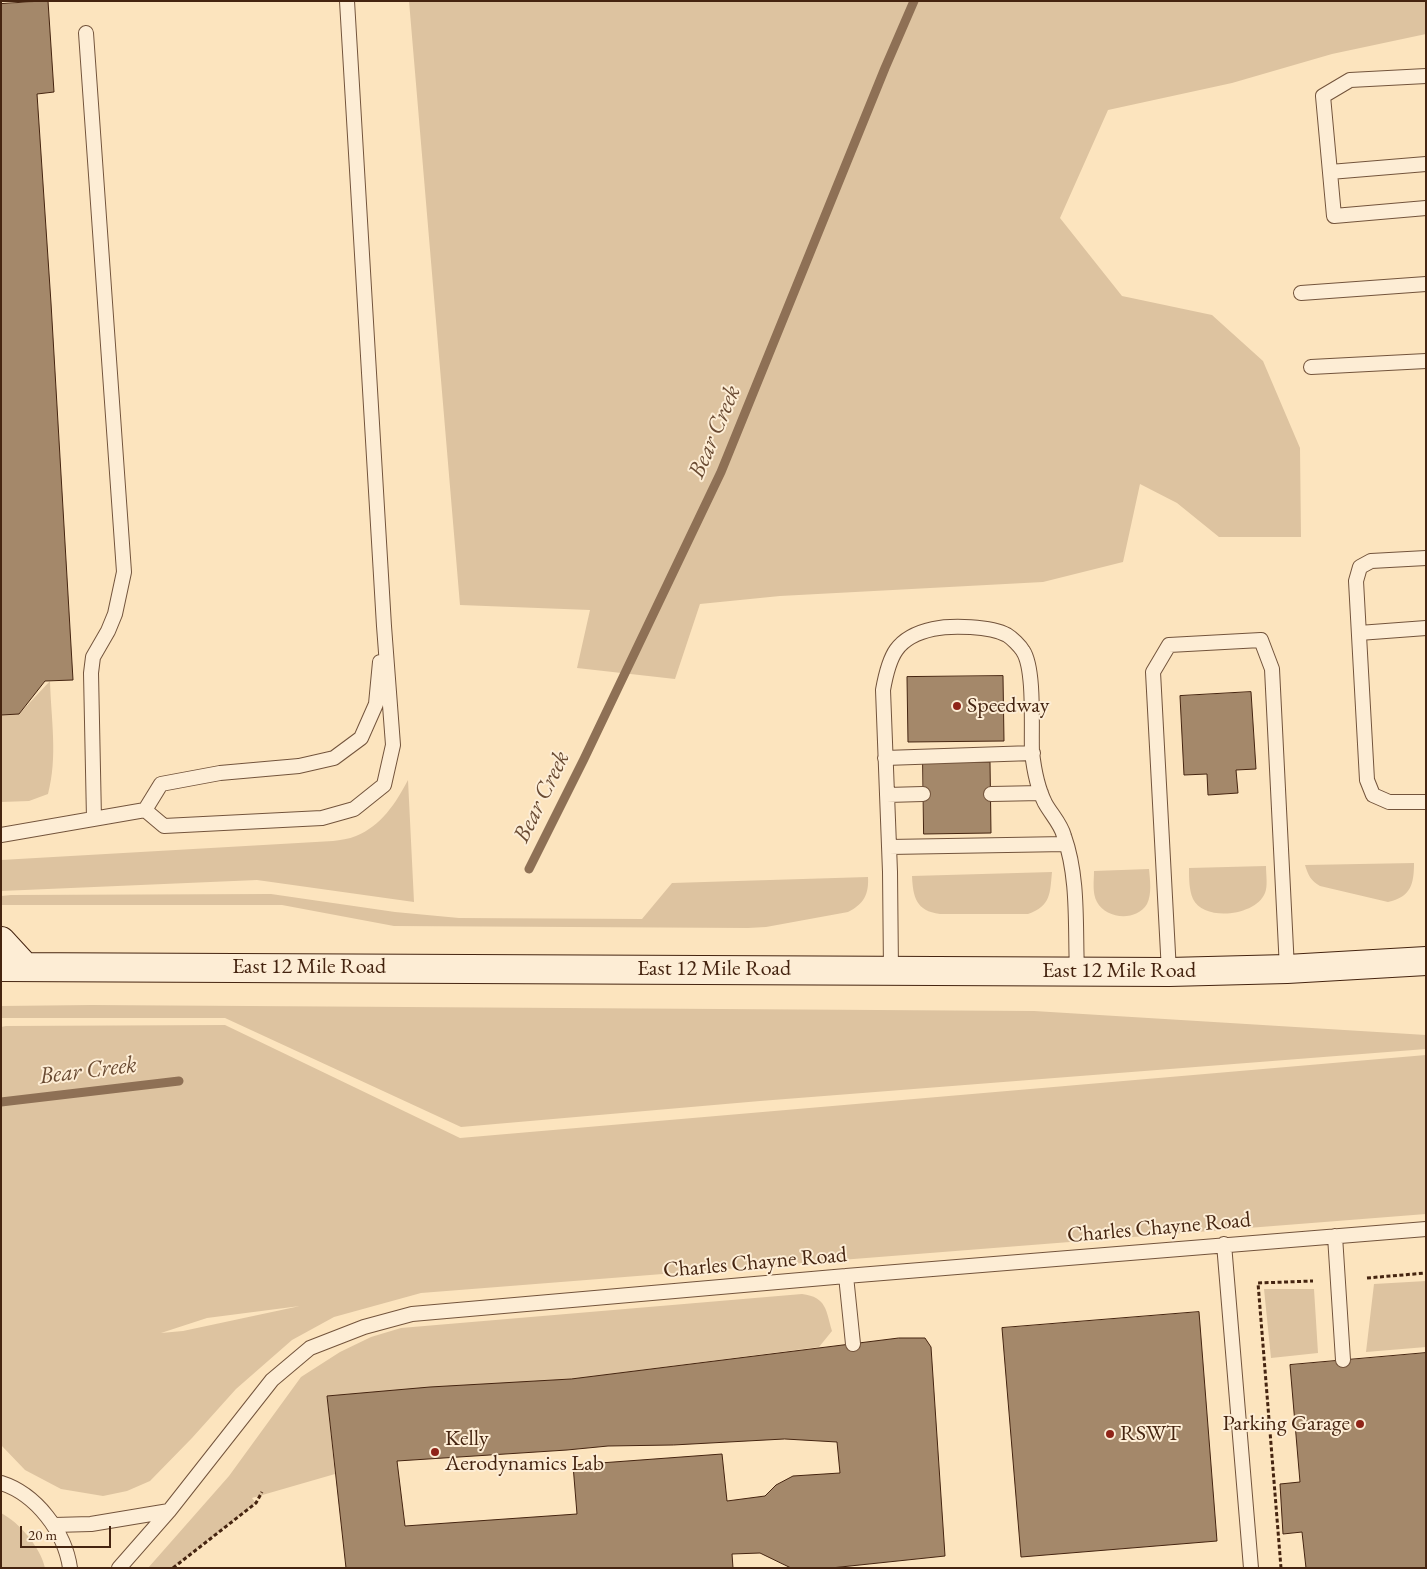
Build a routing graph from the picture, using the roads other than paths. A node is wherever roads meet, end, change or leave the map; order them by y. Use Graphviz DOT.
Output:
graph roads {
  1 [pos="347,1"];
  2 [pos="86,33"];
  3 [pos="1426,76"];
  4 [pos="1426,164"];
  5 [pos="1330,172"];
  6 [pos="1426,208"];
  7 [pos="1426,284"];
  8 [pos="1301,293"];
  9 [pos="1426,361"];
  10 [pos="1311,368"];
  11 [pos="1426,558"];
  12 [pos="384,626"];
  13 [pos="1426,628"];
  14 [pos="1359,633"];
  15 [pos="1032,753"];
  16 [pos="885,758"];
  17 [pos="923,794"];
  18 [pos="991,794"];
  19 [pos="1041,794"];
  20 [pos="886,795"];
  21 [pos="1426,802"];
  22 [pos="145,810"];
  23 [pos="94,819"];
  24 [pos="1,835"];
  25 [pos="1066,844"];
  26 [pos="888,847"];
  27 [pos="1,941"];
  28 [pos="1426,961"];
  29 [pos="12,966"];
  30 [pos="1287,969"];
  31 [pos="891,970"];
  32 [pos="1077,971"];
  33 [pos="1169,972"];
  34 [pos="1426,1229"];
  35 [pos="1335,1236"];
  36 [pos="1224,1244"];
  37 [pos="846,1276"];
  38 [pos="853,1344"];
  39 [pos="1343,1360"];
  40 [pos="1,1483"];
  41 [pos="169,1512"];
  42 [pos="54,1525"];
  43 [pos="70,1568"];
  44 [pos="119,1568"];
  45 [pos="1251,1568"];
  1 -- 12 [label="lane"];
  2 -- 23 [label="lane"];
  3 -- 5 [label="lane"];
  4 -- 5 [label="lane"];
  5 -- 6 [label="lane"];
  7 -- 8 [label="lane"];
  9 -- 10 [label="lane"];
  11 -- 14 [label="lane"];
  12 -- 22 [label="lane"];
  12 -- 22 [label="lane"];
  13 -- 14 [label="lane"];
  14 -- 21 [label="lane"];
  15 -- 16 [label="lane"];
  15 -- 16 [label="lane"];
  15 -- 19 [label="lane"];
  16 -- 20 [label="lane"];
  17 -- 20 [label="lane"];
  18 -- 19 [label="lane"];
  19 -- 25 [label="lane"];
  20 -- 26 [label="lane"];
  22 -- 23 [label="lane"];
  23 -- 24 [label="lane"];
  25 -- 26 [label="lane"];
  25 -- 32 [label="lane"];
  26 -- 31 [label="lane"];
  27 -- 29 [label="main road"];
  28 -- 30 [label="main road, East 12 Mile Road"];
  29 -- 31 [label="main road, East 12 Mile Road"];
  30 -- 33 [label="main road, East 12 Mile Road"];
  30 -- 33 [label="lane"];
  31 -- 32 [label="main road, East 12 Mile Road"];
  32 -- 33 [label="main road, East 12 Mile Road"];
  34 -- 35 [label="lane, Charles Chayne Road"];
  35 -- 36 [label="lane, Charles Chayne Road"];
  35 -- 39 [label="lane"];
  36 -- 37 [label="lane, Charles Chayne Road"];
  36 -- 45 [label="lane"];
  37 -- 38 [label="lane"];
  37 -- 41 [label="lane, Charles Chayne Road"];
  40 -- 42 [label="lane"];
  41 -- 42 [label="lane"];
  41 -- 44 [label="lane, Charles Chayne Road"];
  42 -- 43 [label="lane"];
}
